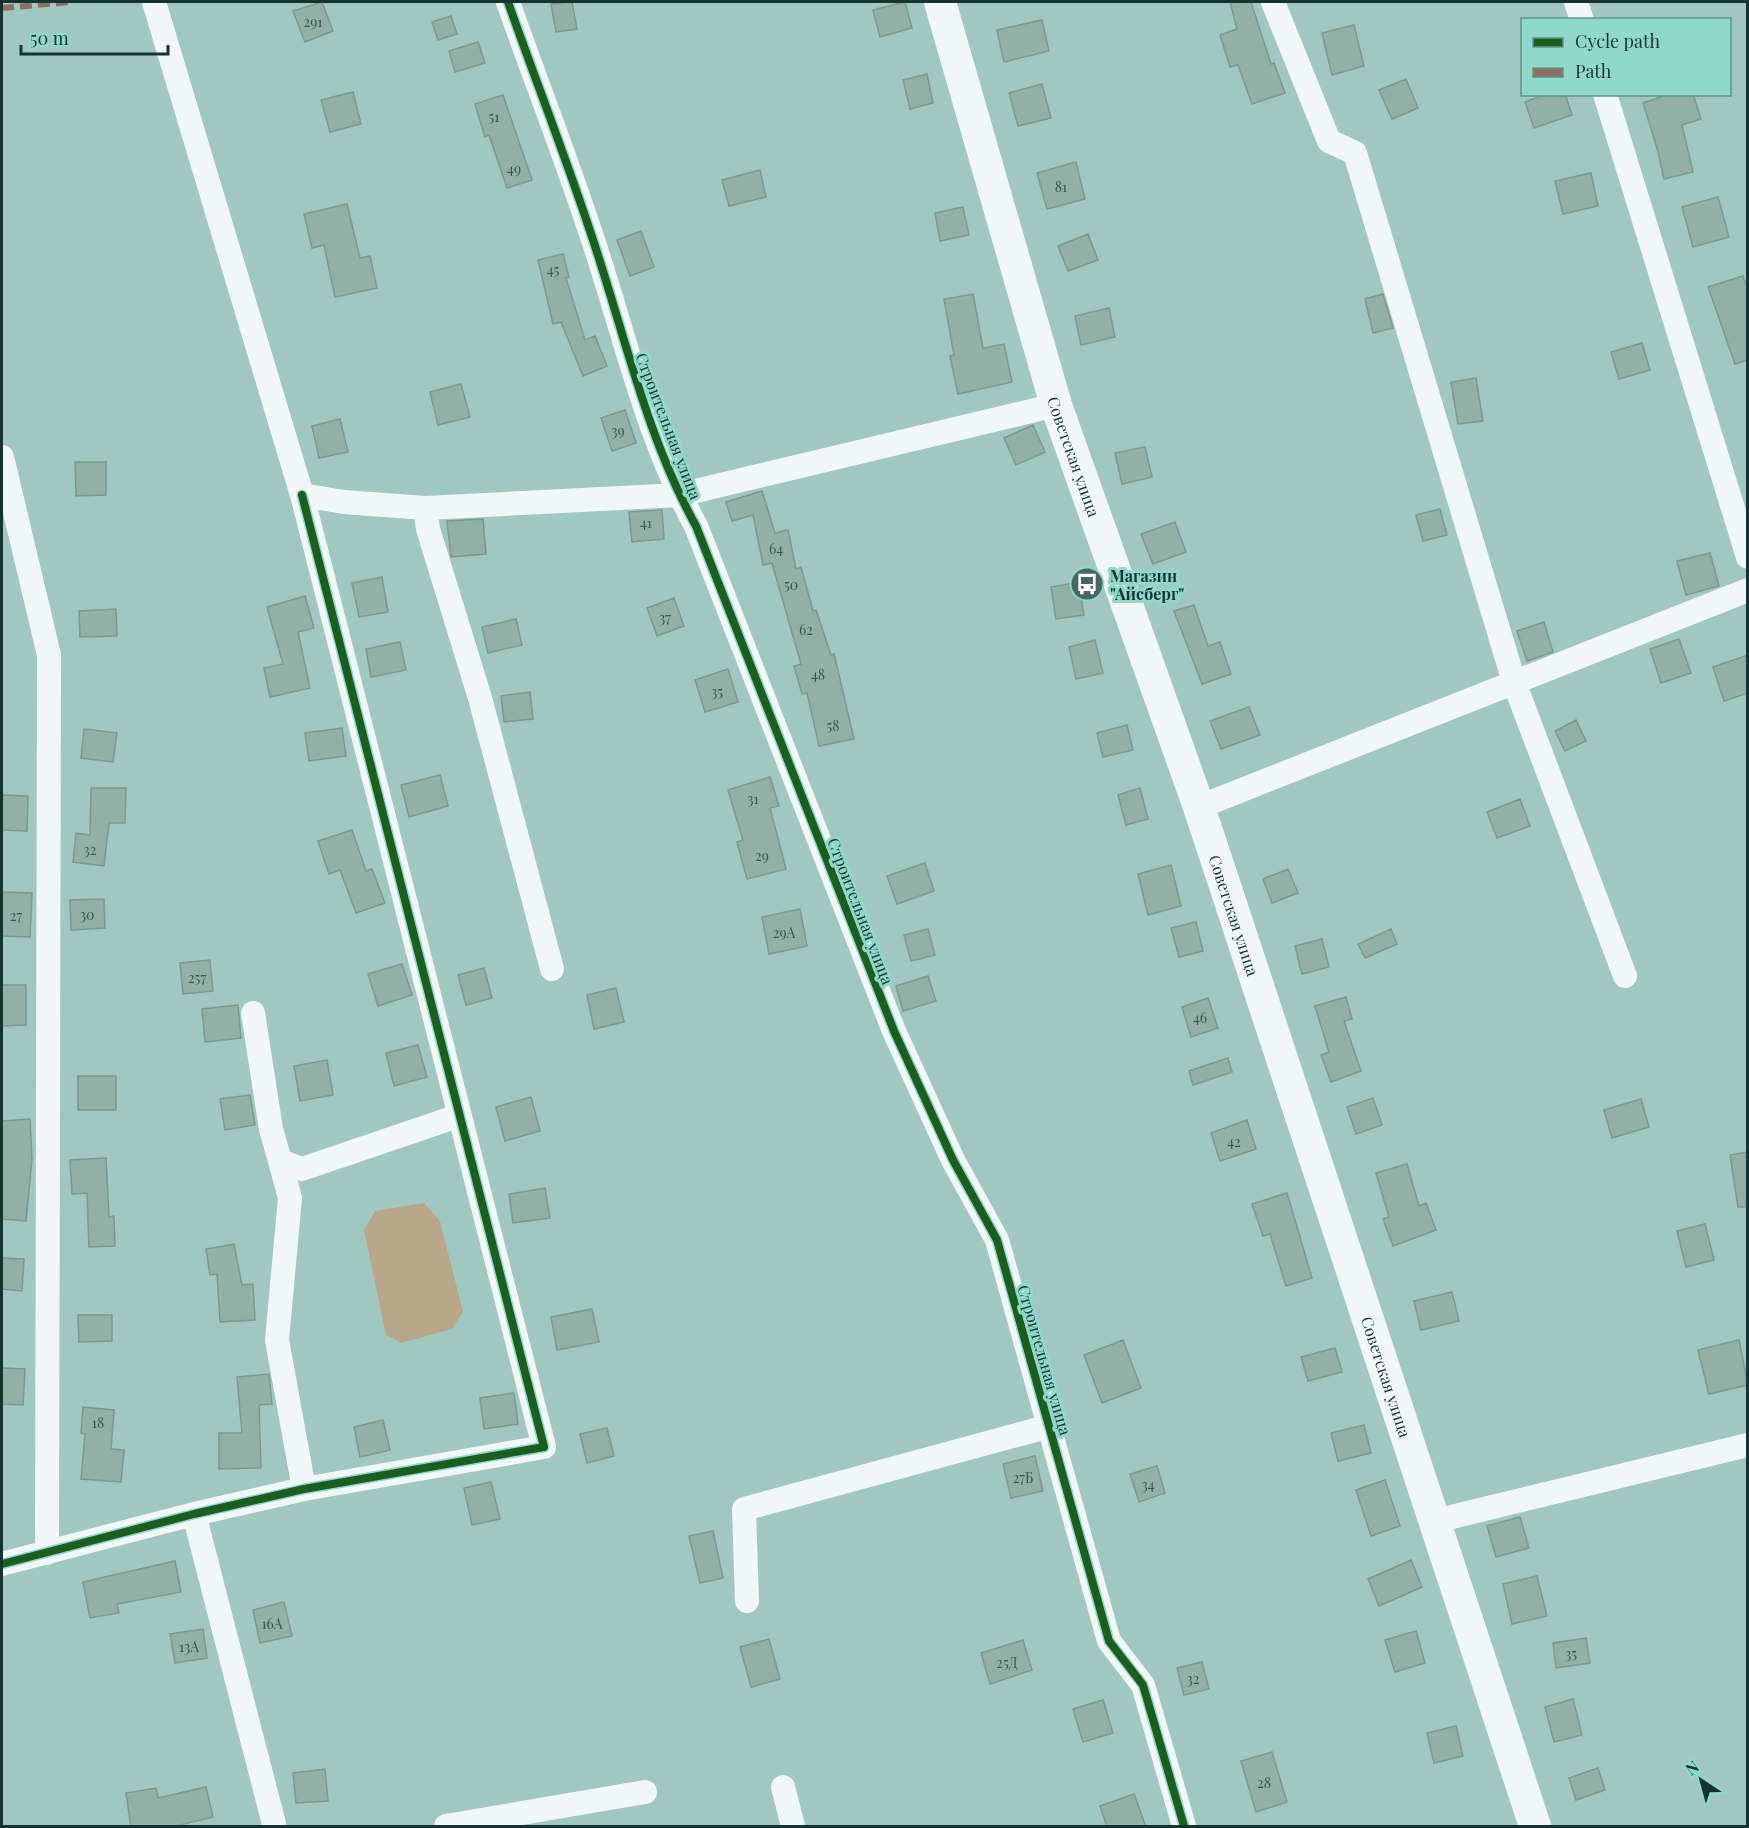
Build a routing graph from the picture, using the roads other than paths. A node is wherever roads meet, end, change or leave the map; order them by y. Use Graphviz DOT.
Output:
graph roads {
  1 [pos="154,2"];
  2 [pos="508,2"];
  3 [pos="940,2"];
  4 [pos="1273,2"];
  5 [pos="1576,2"];
  6 [pos="1581,18"];
  7 [pos="1606,96"];
  8 [pos="1056,405"];
  9 [pos="2,458"];
  10 [pos="302,495"];
  11 [pos="679,495"];
  12 [pos="425,508"];
  13 [pos="1748,558"];
  14 [pos="1748,590"];
  15 [pos="1514,682"];
  16 [pos="1199,807"];
  17 [pos="552,969"];
  18 [pos="1625,976"];
  19 [pos="252,1013"];
  20 [pos="458,1116"];
  21 [pos="280,1161"];
  22 [pos="1050,1426"];
  23 [pos="1748,1445"];
  24 [pos="304,1489"];
  25 [pos="194,1514"];
  26 [pos="1435,1521"];
  27 [pos="47,1553"];
  28 [pos="2,1564"];
  29 [pos="747,1601"];
  30 [pos="783,1787"];
  31 [pos="645,1792"];
  32 [pos="271,1826"];
  33 [pos="446,1827"];
  34 [pos="793,1827"];
  35 [pos="1184,1827"];
  36 [pos="1535,1827"];
  1 -- 10 [label="street"];
  2 -- 11 [label="street, Строительная улица"];
  3 -- 8 [label="main road, Советская улица"];
  4 -- 15 [label="street"];
  5 -- 6 [label="street"];
  7 -- 13 [label="street"];
  8 -- 11 [label="street"];
  8 -- 16 [label="main road, Советская улица"];
  9 -- 27 [label="street"];
  10 -- 12 [label="street"];
  10 -- 20 [label="street"];
  11 -- 12 [label="street"];
  11 -- 22 [label="street, Строительная улица"];
  12 -- 17 [label="street"];
  14 -- 15 [label="street"];
  15 -- 16 [label="street"];
  15 -- 18 [label="street"];
  16 -- 26 [label="main road, Советская улица"];
  19 -- 21 [label="street"];
  20 -- 21 [label="street"];
  20 -- 24 [label="street"];
  21 -- 24 [label="street"];
  22 -- 29 [label="street"];
  22 -- 35 [label="street, Строительная улица"];
  23 -- 26 [label="street"];
  24 -- 25 [label="street"];
  25 -- 27 [label="street"];
  25 -- 32 [label="street"];
  26 -- 36 [label="main road, Советская улица"];
  27 -- 28 [label="street"];
  30 -- 34 [label="street"];
  31 -- 33 [label="street"];
}
